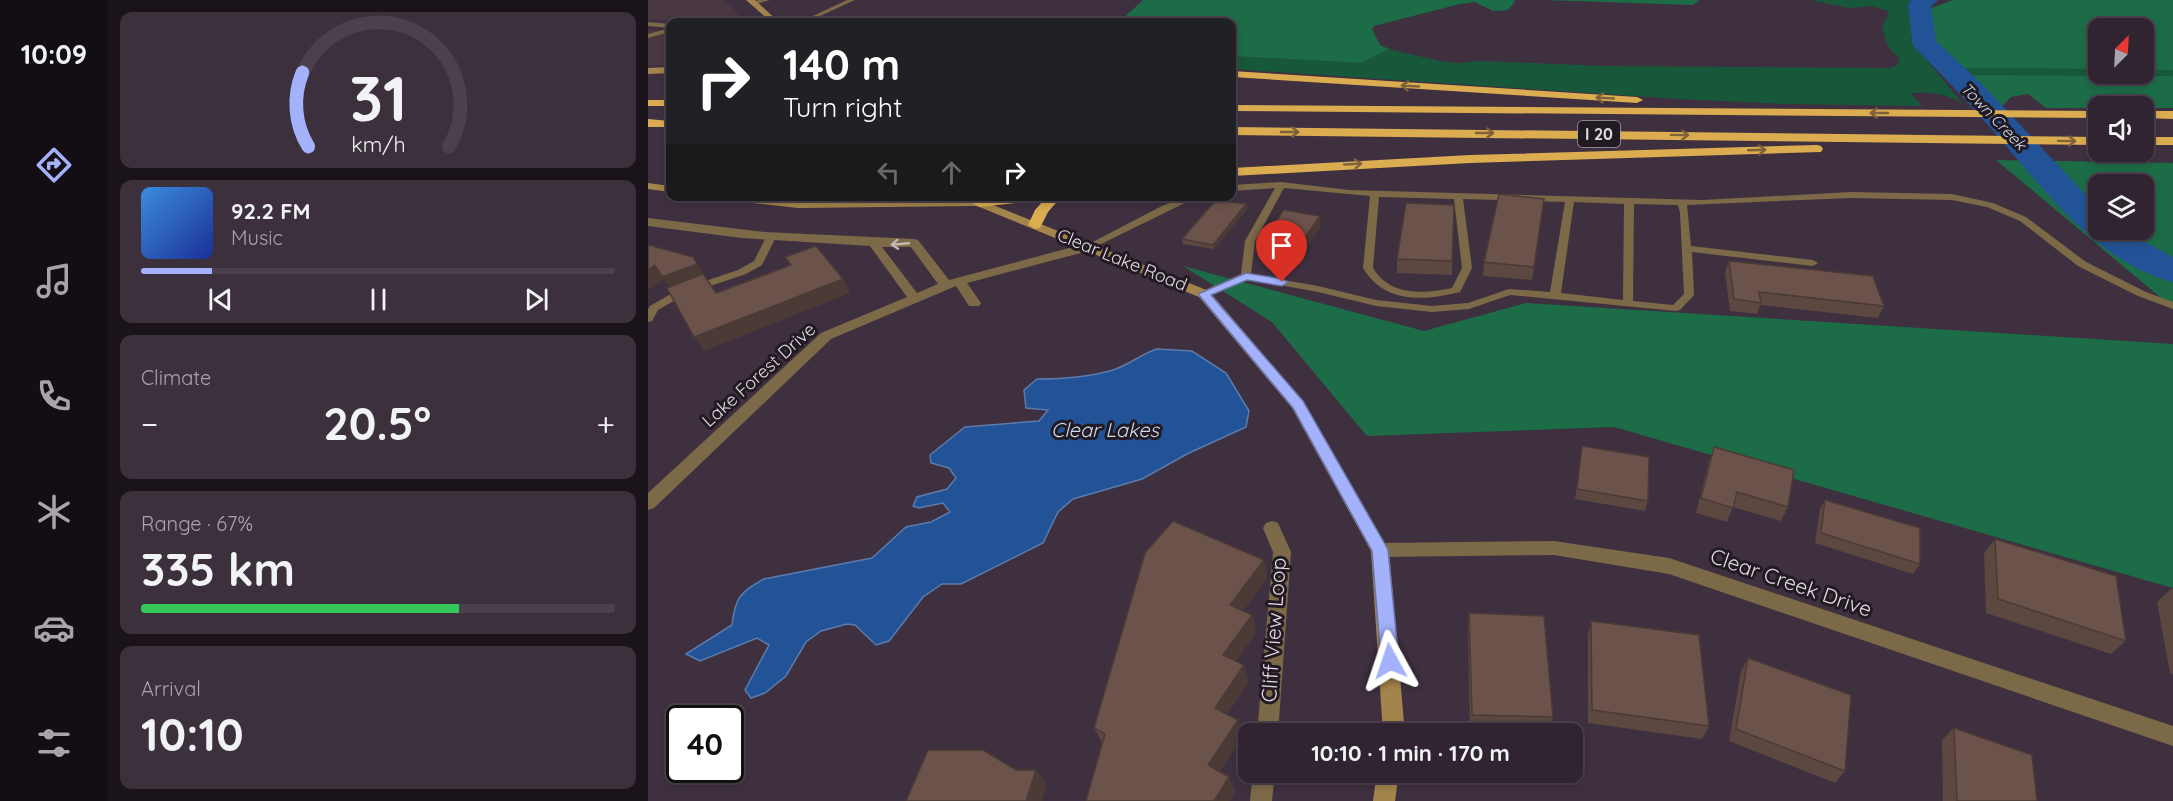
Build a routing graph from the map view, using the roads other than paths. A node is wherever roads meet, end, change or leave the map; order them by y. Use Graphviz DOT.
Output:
graph roads {
  1 [pos="766,0"];
  2 [pos="852,0"];
  3 [pos="752,2"];
  4 [pos="770,18"];
  5 [pos="812,18"];
  6 [pos="648,24"];
  7 [pos="666,27"];
  8 [pos="666,29"];
  9 [pos="648,36"];
  10 [pos="666,70"];
  11 [pos="648,71"];
  12 [pos="1236,74"];
  13 [pos="648,103"];
  14 [pos="666,103"];
  15 [pos="1236,108"];
  16 [pos="1725,112"];
  17 [pos="2088,115"];
  18 [pos="2154,115"];
  19 [pos="2173,116"];
  20 [pos="648,123"];
  21 [pos="666,124"];
  22 [pos="1236,131"];
  23 [pos="1944,139"];
  24 [pos="2088,141"];
  25 [pos="2154,141"];
  26 [pos="2173,141"];
  27 [pos="1236,172"];
  28 [pos="1281,185"];
  29 [pos="648,186"];
  30 [pos="666,188"];
  31 [pos="1236,188"];
  32 [pos="1376,194"];
  33 [pos="1458,197"];
  34 [pos="1570,199"];
  35 [pos="1629,200"];
  36 [pos="761,201"];
  37 [pos="900,201"];
  38 [pos="959,201"];
  39 [pos="977,201"];
  40 [pos="1051,201"];
  41 [pos="1182,201"];
  42 [pos="1682,202"];
  43 [pos="896,205"];
  44 [pos="648,222"];
  45 [pos="1035,225"];
  46 [pos="771,237"];
  47 [pos="875,245"];
  48 [pos="1088,247"];
  49 [pos="1687,248"];
  50 [pos="1813,263"];
  51 [pos="1246,276"];
  52 [pos="953,284"];
  53 [pos="1204,294"];
  54 [pos="1555,296"];
  55 [pos="914,298"];
  56 [pos="974,303"];
  57 [pos="1628,304"];
  58 [pos="2173,306"];
  59 [pos="648,319"];
  60 [pos="648,503"];
  61 [pos="1272,528"];
  62 [pos="1380,550"];
  63 [pos="1268,723"];
  64 [pos="1393,723"];
  65 [pos="2173,736"];
  66 [pos="1263,783"];
  67 [pos="1386,783"];
  68 [pos="1261,801"];
  69 [pos="1384,801"];
  1 -- 3 [label="lane"];
  2 -- 5 [label="lane"];
  3 -- 4 [label="street"];
  6 -- 7 [label="street"];
  8 -- 9 [label="lane"];
  10 -- 11 [label="street"];
  16 -- 12 [label="highway, one-way"];
  13 -- 14 [label="highway"];
  15 -- 16 [label="highway, I 20"];
  17 -- 16 [label="highway, I 20, one-way"];
  18 -- 19 [label="highway"];
  20 -- 21 [label="highway"];
  22 -- 23 [label="highway, I 20, one-way"];
  23 -- 24 [label="highway, I 20, one-way"];
  27 -- 23 [label="highway, one-way"];
  25 -- 26 [label="highway"];
  28 -- 31 [label="lane"];
  28 -- 32 [label="lane"];
  28 -- 51 [label="lane"];
  29 -- 30 [label="street"];
  32 -- 33 [label="lane"];
  32 -- 33 [label="lane"];
  33 -- 34 [label="lane"];
  34 -- 35 [label="lane"];
  34 -- 54 [label="lane"];
  35 -- 42 [label="lane"];
  35 -- 57 [label="lane"];
  36 -- 43 [label="street"];
  37 -- 43 [label="street"];
  38 -- 43 [label="street"];
  39 -- 45 [label="street, Clear Lake Road"];
  40 -- 45 [label="highway"];
  41 -- 48 [label="lane"];
  42 -- 49 [label="lane"];
  42 -- 58 [label="lane"];
  44 -- 46 [label="street"];
  45 -- 48 [label="street, Clear Lake Road"];
  46 -- 47 [label="street"];
  46 -- 59 [label="lane"];
  52 -- 47 [label="street, one-way"];
  47 -- 55 [label="street"];
  48 -- 52 [label="street, Lake Forest Drive"];
  48 -- 53 [label="street, Clear Lake Road"];
  49 -- 50 [label="lane"];
  49 -- 57 [label="lane"];
  51 -- 53 [label="lane"];
  51 -- 54 [label="lane"];
  52 -- 55 [label="street, Lake Forest Drive"];
  52 -- 56 [label="street"];
  53 -- 62 [label="street, Clear Lake Road"];
  54 -- 57 [label="lane"];
  55 -- 60 [label="street, Lake Forest Drive"];
  61 -- 63 [label="street, Cliff View Loop"];
  62 -- 64 [label="street, Clear Lake Road"];
  62 -- 65 [label="street, Clear Creek Drive"];
  66 -- 68 [label="street"];
  67 -- 69 [label="street"];
}
